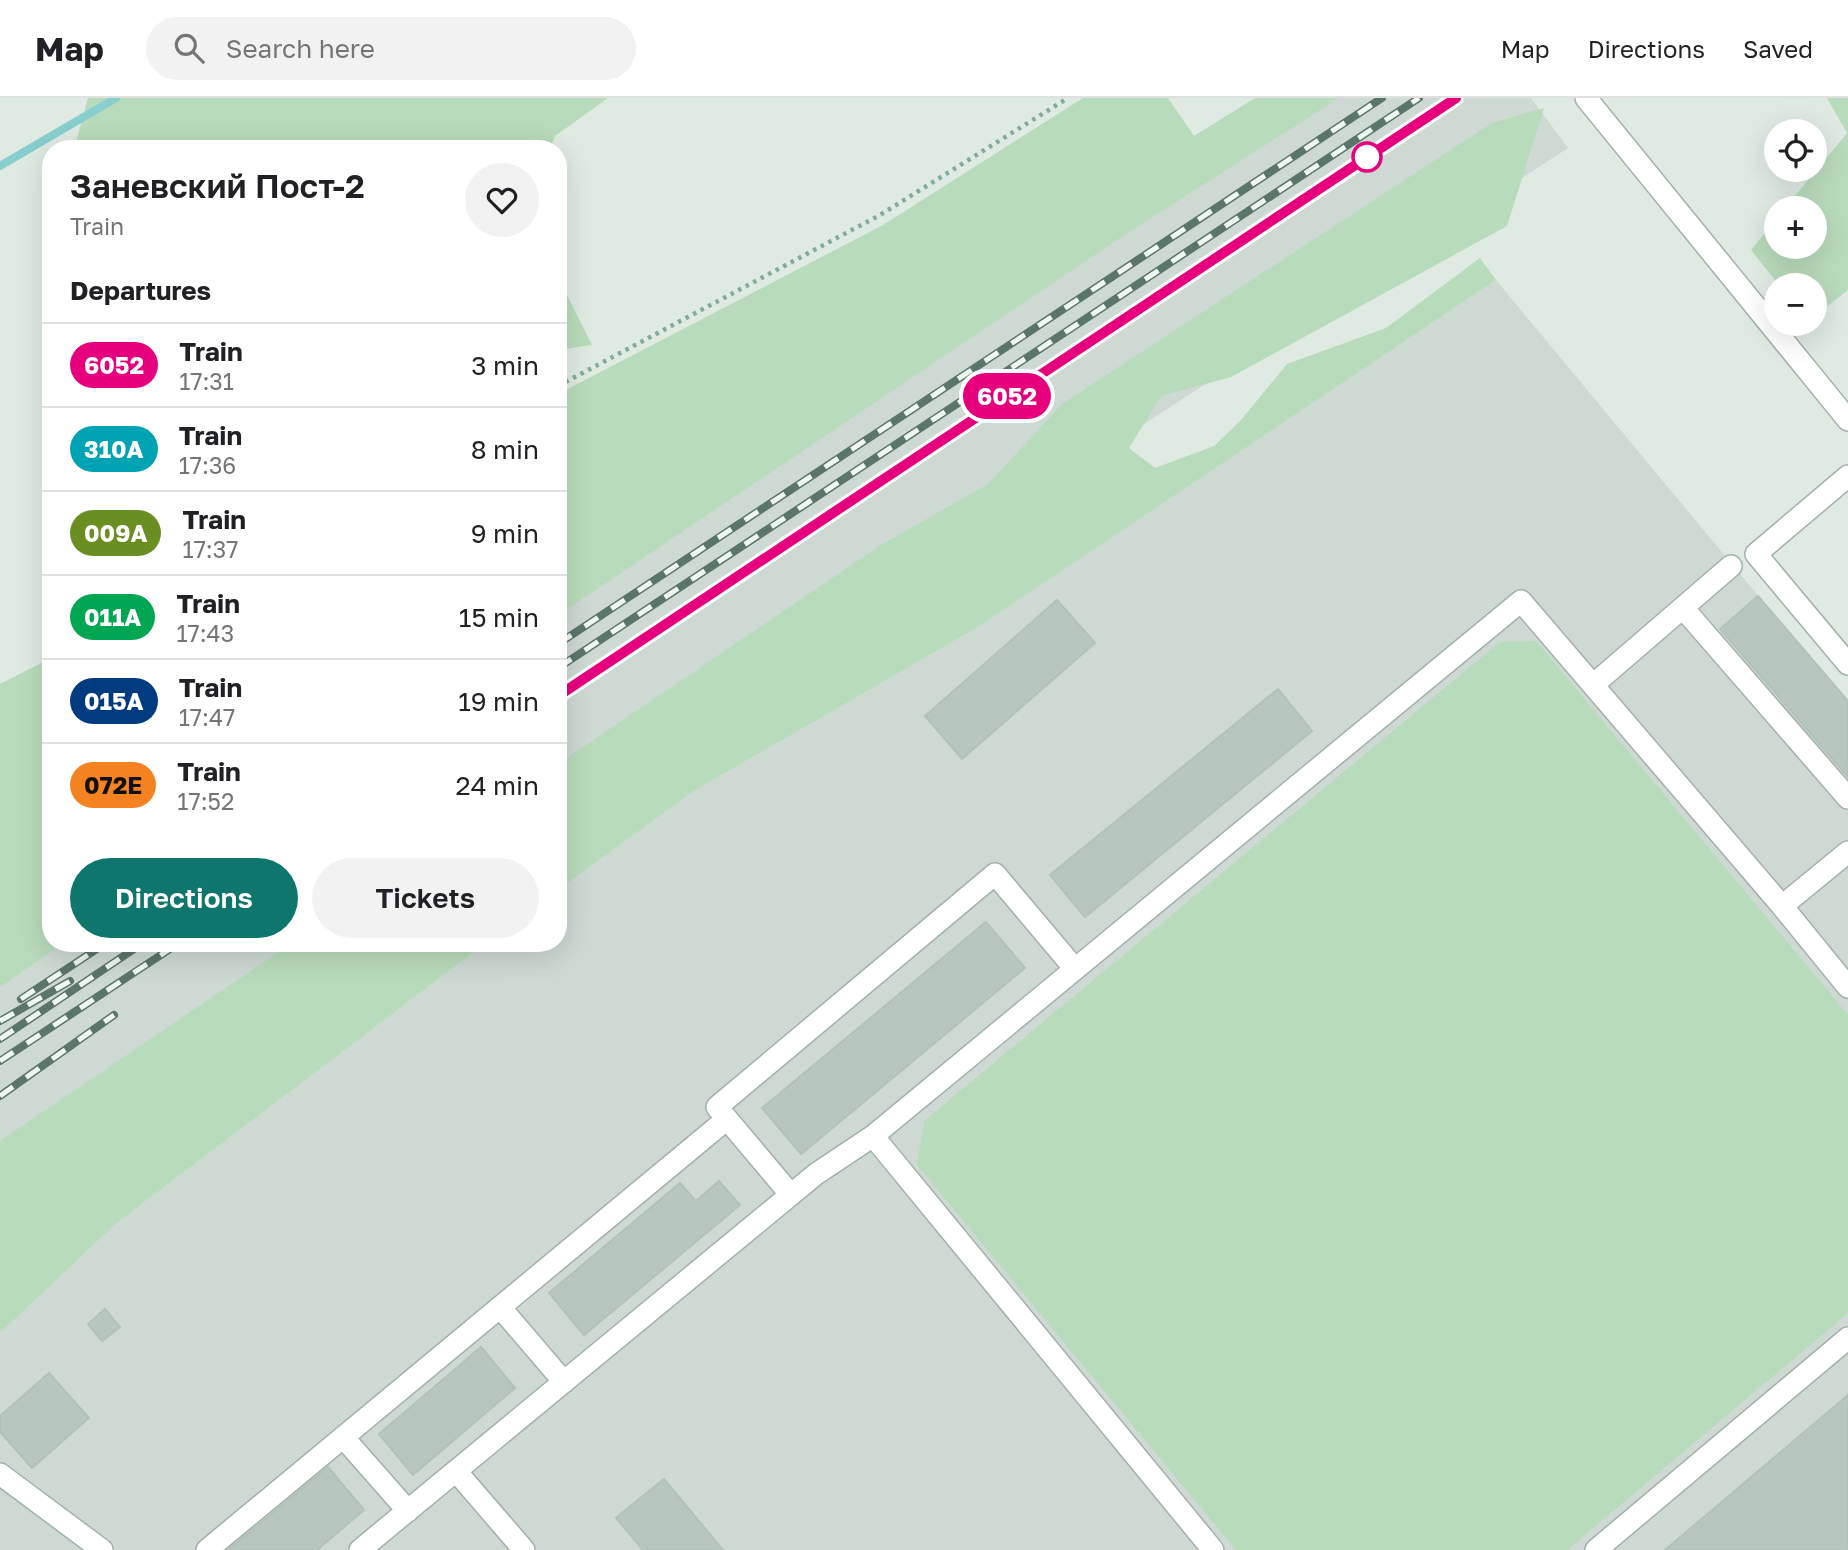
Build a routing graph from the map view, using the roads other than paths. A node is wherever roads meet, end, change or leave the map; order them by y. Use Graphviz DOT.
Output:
graph roads {
  1 [pos="1586,98"];
  2 [pos="1848,420"];
  3 [pos="1848,475"];
  4 [pos="1731,566"];
  5 [pos="1683,608"];
  6 [pos="1848,664"];
  7 [pos="1593,685"];
  8 [pos="1848,798"];
  9 [pos="1848,852"];
  10 [pos="1782,906"];
  11 [pos="1075,969"];
  12 [pos="1848,987"];
  13 [pos="727,1119"];
  14 [pos="873,1136"];
  15 [pos="791,1195"];
  16 [pos="500,1307"];
  17 [pos="1848,1338"];
  18 [pos="564,1382"];
  19 [pos="343,1437"];
  20 [pos="456,1471"];
  21 [pos="0,1474"];
  22 [pos="408,1511"];
  23 [pos="102,1550"];
  24 [pos="206,1550"];
  25 [pos="360,1550"];
  26 [pos="524,1550"];
  27 [pos="1213,1550"];
  28 [pos="1596,1550"];
  1 -- 2 [label="street"];
  3 -- 6 [label="street"];
  4 -- 5 [label="street"];
  5 -- 7 [label="street"];
  5 -- 8 [label="street"];
  7 -- 10 [label="street"];
  7 -- 11 [label="street"];
  9 -- 10 [label="street"];
  10 -- 12 [label="street"];
  11 -- 13 [label="street"];
  11 -- 14 [label="street"];
  13 -- 15 [label="street"];
  13 -- 16 [label="street"];
  14 -- 15 [label="street"];
  14 -- 27 [label="street"];
  15 -- 18 [label="street"];
  16 -- 18 [label="street"];
  16 -- 19 [label="street"];
  17 -- 28 [label="street"];
  18 -- 20 [label="street"];
  19 -- 22 [label="street"];
  19 -- 24 [label="street"];
  20 -- 22 [label="street"];
  20 -- 26 [label="street"];
  21 -- 23 [label="street"];
  22 -- 25 [label="street"];
}
